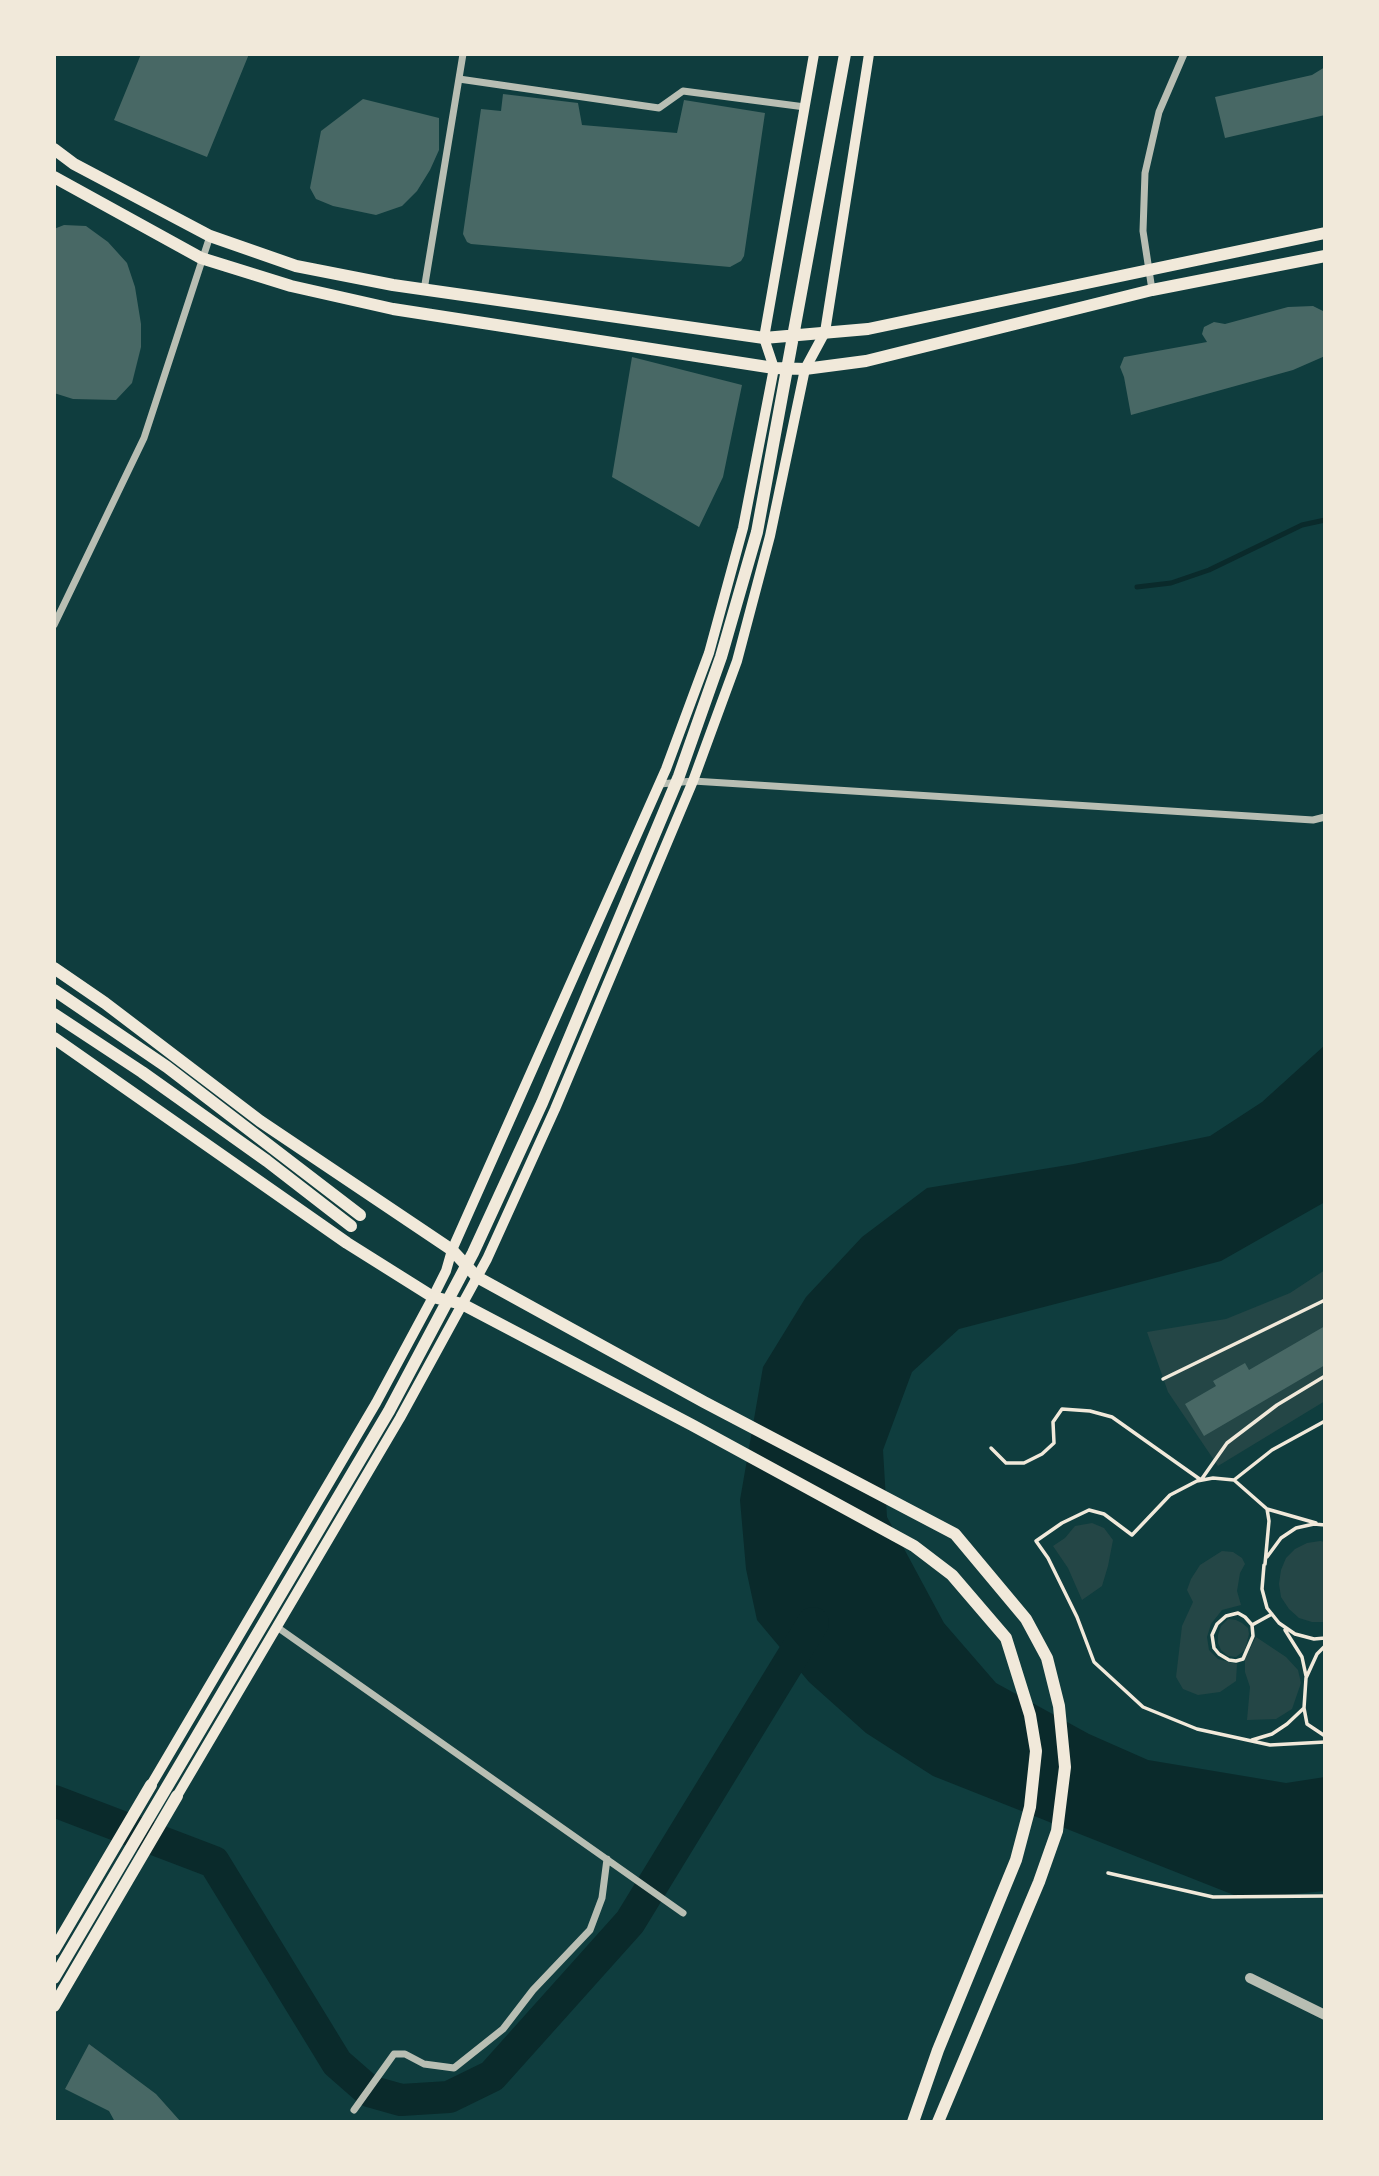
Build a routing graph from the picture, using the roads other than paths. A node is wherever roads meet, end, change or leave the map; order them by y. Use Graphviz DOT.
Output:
graph roads {
  1 [pos="463,54"];
  2 [pos="814,54"];
  3 [pos="845,54"];
  4 [pos="869,54"];
  5 [pos="1184,54"];
  6 [pos="459,79"];
  7 [pos="805,107"];
  8 [pos="54,149"];
  9 [pos="54,177"];
  10 [pos="1325,233"];
  11 [pos="209,236"];
  12 [pos="1325,257"];
  13 [pos="201,258"];
  14 [pos="1147,271"];
  15 [pos="424,290"];
  16 [pos="1152,290"];
  17 [pos="825,332"];
  18 [pos="764,338"];
  19 [pos="774,368"];
  20 [pos="804,369"];
  21 [pos="54,625"];
  22 [pos="693,781"];
  23 [pos="660,784"];
  24 [pos="1325,817"];
  25 [pos="54,968"];
  26 [pos="54,990"];
  27 [pos="54,1014"];
  28 [pos="54,1038"];
  29 [pos="360,1215"];
  30 [pos="351,1226"];
  31 [pos="452,1250"];
  32 [pos="477,1277"];
  33 [pos="433,1297"];
  34 [pos="462,1304"];
  35 [pos="277,1627"];
  36 [pos="151,1785"];
  37 [pos="177,1797"];
  38 [pos="607,1859"];
  39 [pos="683,1913"];
  40 [pos="54,1950"];
  41 [pos="54,1978"];
  42 [pos="1250,1978"];
  43 [pos="54,2006"];
  44 [pos="1325,2015"];
  45 [pos="354,2110"];
  46 [pos="912,2122"];
  47 [pos="938,2122"];
  1 -- 6 [label="street"];
  2 -- 7 [label="main road"];
  3 -- 41 [label="main road"];
  4 -- 17 [label="main road"];
  5 -- 14 [label="street"];
  6 -- 7 [label="street"];
  6 -- 15 [label="street"];
  7 -- 18 [label="main road"];
  8 -- 11 [label="main road"];
  9 -- 13 [label="main road"];
  10 -- 14 [label="main road"];
  11 -- 13 [label="street"];
  11 -- 15 [label="main road"];
  12 -- 16 [label="main road"];
  13 -- 19 [label="main road"];
  13 -- 21 [label="street"];
  14 -- 16 [label="street"];
  14 -- 17 [label="main road"];
  15 -- 18 [label="main road"];
  16 -- 20 [label="main road"];
  17 -- 18 [label="main road"];
  17 -- 20 [label="main road"];
  18 -- 19 [label="main road"];
  19 -- 20 [label="main road"];
  19 -- 23 [label="main road"];
  20 -- 22 [label="main road"];
  22 -- 23 [label="street"];
  22 -- 24 [label="street"];
  22 -- 32 [label="main road"];
  23 -- 31 [label="main road"];
  25 -- 31 [label="main road"];
  26 -- 29 [label="main road"];
  27 -- 30 [label="main road"];
  28 -- 33 [label="main road"];
  31 -- 32 [label="main road"];
  31 -- 33 [label="main road"];
  32 -- 34 [label="main road"];
  32 -- 47 [label="main road"];
  33 -- 34 [label="main road"];
  33 -- 36 [label="main road"];
  34 -- 35 [label="main road"];
  34 -- 46 [label="main road"];
  35 -- 37 [label="main road"];
  35 -- 38 [label="street"];
  36 -- 40 [label="main road"];
  37 -- 43 [label="main road"];
  38 -- 39 [label="street"];
  38 -- 45 [label="street"];
  42 -- 44 [label="street"];
}
